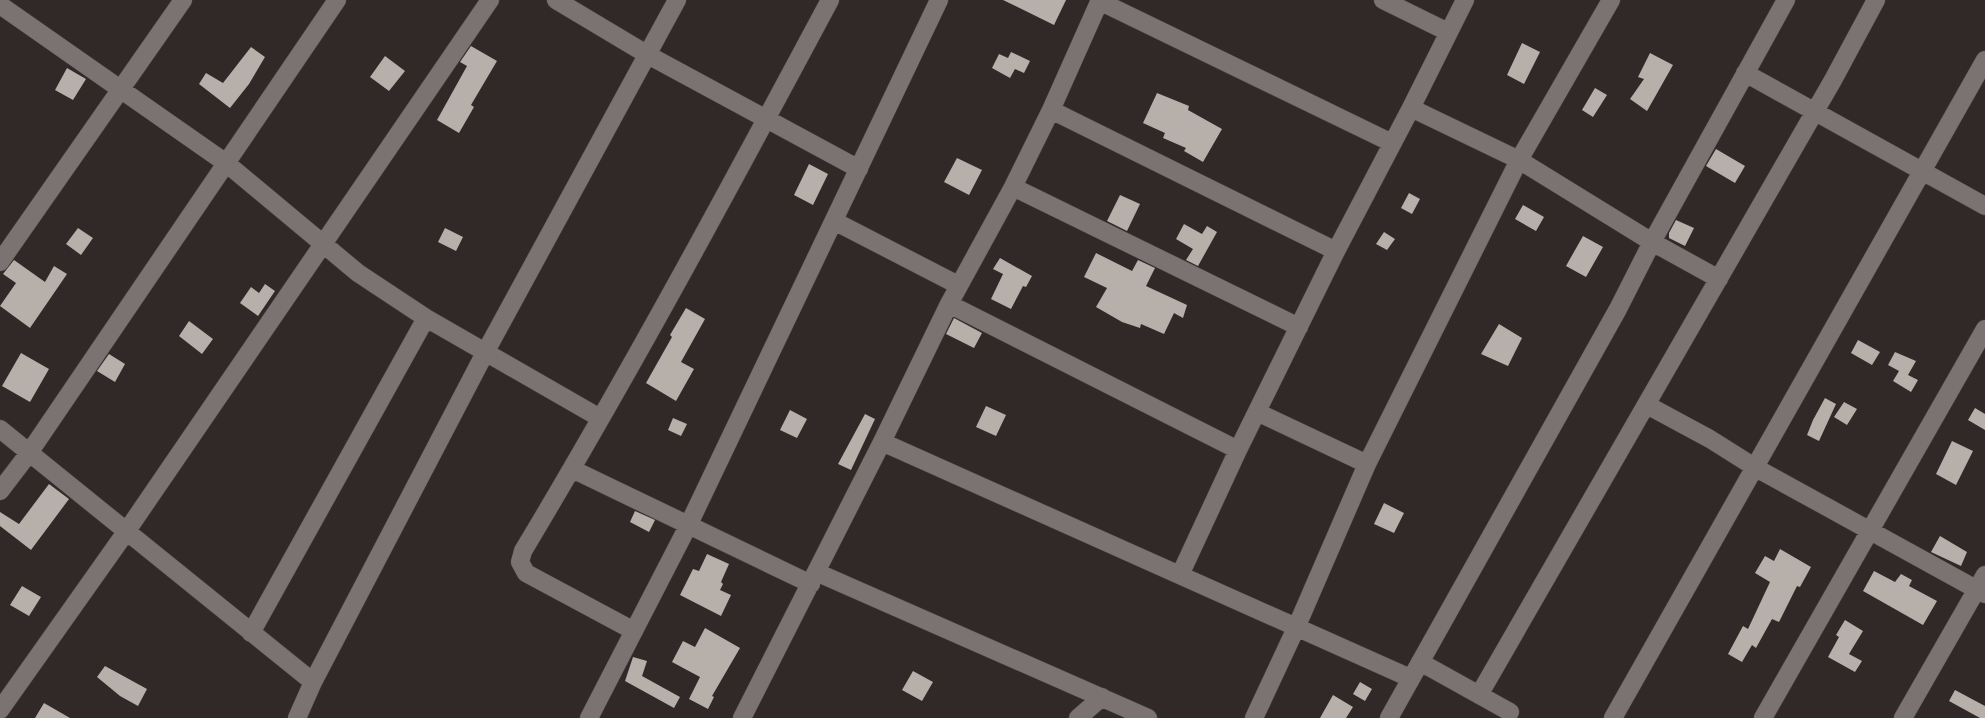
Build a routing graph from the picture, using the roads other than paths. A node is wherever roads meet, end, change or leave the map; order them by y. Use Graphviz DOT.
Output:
graph roads {
  1 [pos="183,0"];
  2 [pos="338,0"];
  3 [pos="490,0"];
  4 [pos="556,0"];
  5 [pos="677,0"];
  6 [pos="830,0"];
  7 [pos="939,0"];
  8 [pos="1384,0"];
  9 [pos="1464,0"];
  10 [pos="1611,0"];
  11 [pos="1786,0"];
  12 [pos="1876,0"];
  13 [pos="1100,1"];
  14 [pos="0,5"];
  15 [pos="1448,32"];
  16 [pos="648,55"];
  17 [pos="1985,60"];
  18 [pos="1745,74"];
  19 [pos="121,89"];
  20 [pos="1412,108"];
  21 [pos="1051,110"];
  22 [pos="1815,112"];
  23 [pos="766,119"];
  24 [pos="1392,143"];
  25 [pos="1519,160"];
  26 [pos="226,163"];
  27 [pos="858,169"];
  28 [pos="1922,171"];
  29 [pos="1013,187"];
  30 [pos="1985,206"];
  31 [pos="834,222"];
  32 [pos="1652,242"];
  33 [pos="322,244"];
  34 [pos="1336,251"];
  35 [pos="0,262"];
  36 [pos="1719,279"];
  37 [pos="958,285"];
  38 [pos="948,304"];
  39 [pos="426,318"];
  40 [pos="1299,327"];
  41 [pos="1985,328"];
  42 [pos="486,351"];
  43 [pos="1648,405"];
  44 [pos="1257,412"];
  45 [pos="600,418"];
  46 [pos="0,429"];
  47 [pos="882,442"];
  48 [pos="1238,450"];
  49 [pos="28,453"];
  50 [pos="1367,464"];
  51 [pos="1756,468"];
  52 [pos="572,469"];
  53 [pos="0,491"];
  54 [pos="688,526"];
  55 [pos="1869,530"];
  56 [pos="126,532"];
  57 [pos="1180,575"];
  58 [pos="814,578"];
  59 [pos="1982,586"];
  60 [pos="1296,628"];
  61 [pos="634,631"];
  62 [pos="251,633"];
  63 [pos="1420,662"];
  64 [pos="1410,678"];
  65 [pos="313,682"];
  66 [pos="1480,695"];
  67 [pos="1102,697"];
  68 [pos="0,710"];
  69 [pos="1512,716"];
  70 [pos="297,718"];
  71 [pos="589,718"];
  72 [pos="742,718"];
  73 [pos="1078,718"];
  74 [pos="1148,718"];
  75 [pos="1254,718"];
  76 [pos="1388,718"];
  77 [pos="1612,718"];
  78 [pos="1763,718"];
  79 [pos="1903,718"];
  1 -- 19 [label="street"];
  2 -- 26 [label="street"];
  3 -- 33 [label="street"];
  4 -- 16 [label="street"];
  5 -- 16 [label="street"];
  6 -- 23 [label="street"];
  7 -- 27 [label="street"];
  8 -- 15 [label="street"];
  9 -- 15 [label="street"];
  10 -- 25 [label="street"];
  11 -- 18 [label="street"];
  12 -- 22 [label="street"];
  13 -- 21 [label="street"];
  13 -- 24 [label="street"];
  14 -- 19 [label="street"];
  15 -- 20 [label="street"];
  16 -- 23 [label="street"];
  16 -- 42 [label="street"];
  17 -- 28 [label="street"];
  18 -- 22 [label="street"];
  18 -- 32 [label="street"];
  19 -- 26 [label="street"];
  19 -- 35 [label="street"];
  20 -- 24 [label="street"];
  20 -- 25 [label="street"];
  21 -- 29 [label="street"];
  21 -- 34 [label="street"];
  22 -- 28 [label="street"];
  22 -- 36 [label="street"];
  23 -- 27 [label="street"];
  23 -- 45 [label="street"];
  24 -- 34 [label="street"];
  25 -- 32 [label="street"];
  25 -- 50 [label="street"];
  26 -- 33 [label="street"];
  26 -- 49 [label="street"];
  27 -- 31 [label="street"];
  28 -- 30 [label="street"];
  28 -- 51 [label="street"];
  29 -- 37 [label="street"];
  29 -- 40 [label="street"];
  31 -- 37 [label="street"];
  31 -- 54 [label="street"];
  32 -- 36 [label="street"];
  32 -- 63 [label="street"];
  33 -- 39 [label="street"];
  33 -- 56 [label="street"];
  34 -- 40 [label="street"];
  36 -- 43 [label="street"];
  37 -- 38 [label="street"];
  38 -- 47 [label="street"];
  38 -- 48 [label="street"];
  39 -- 42 [label="street"];
  39 -- 62 [label="street"];
  40 -- 44 [label="street"];
  41 -- 55 [label="street"];
  42 -- 45 [label="street"];
  42 -- 65 [label="street"];
  43 -- 51 [label="street"];
  43 -- 66 [label="street"];
  44 -- 48 [label="street"];
  44 -- 50 [label="street"];
  45 -- 52 [label="street"];
  46 -- 49 [label="street"];
  47 -- 57 [label="street"];
  47 -- 58 [label="street"];
  48 -- 57 [label="street"];
  49 -- 53 [label="street"];
  49 -- 56 [label="street"];
  50 -- 60 [label="street"];
  51 -- 55 [label="street"];
  51 -- 77 [label="street"];
  52 -- 54 [label="street"];
  52 -- 61 [label="street"];
  54 -- 58 [label="street"];
  54 -- 61 [label="street"];
  55 -- 59 [label="street"];
  55 -- 78 [label="street"];
  56 -- 62 [label="street"];
  56 -- 68 [label="street"];
  57 -- 60 [label="street"];
  58 -- 67 [label="street"];
  58 -- 72 [label="street"];
  59 -- 79 [label="street"];
  60 -- 64 [label="street"];
  60 -- 75 [label="street"];
  61 -- 71 [label="street"];
  62 -- 65 [label="street"];
  63 -- 64 [label="street"];
  63 -- 66 [label="street"];
  64 -- 76 [label="street"];
  65 -- 70 [label="street"];
  66 -- 69 [label="street"];
  67 -- 73 [label="street"];
  67 -- 74 [label="street"];
}
